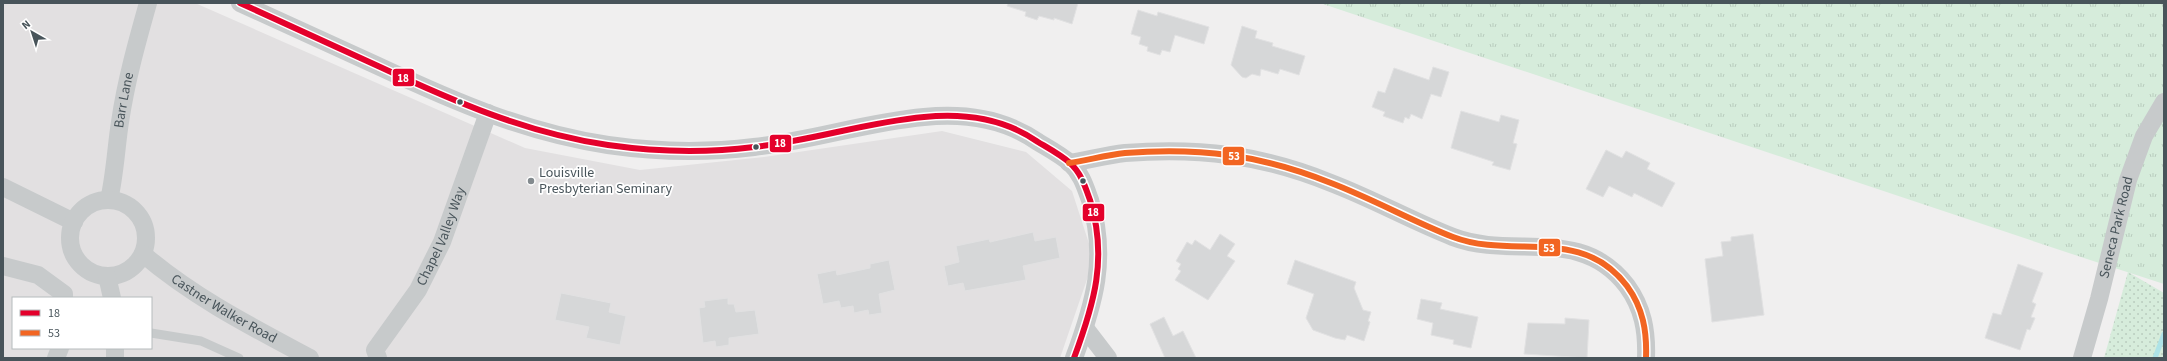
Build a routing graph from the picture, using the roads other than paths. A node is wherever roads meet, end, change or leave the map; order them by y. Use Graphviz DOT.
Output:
graph roads {
  1 [pos="148,3"];
  2 [pos="240,3"];
  3 [pos="2164,102"];
  4 [pos="488,113"];
  5 [pos="1070,163"];
  6 [pos="3,186"];
  7 [pos="109,200"];
  8 [pos="74,222"];
  9 [pos="143,254"];
  10 [pos="3,266"];
  11 [pos="108,276"];
  12 [pos="64,297"];
  13 [pos="112,297"];
  14 [pos="1085,328"];
  15 [pos="152,333"];
  16 [pos="377,354"];
  17 [pos="239,358"];
  18 [pos="310,358"];
  19 [pos="1074,358"];
  20 [pos="1108,358"];
  21 [pos="1646,358"];
  22 [pos="2082,358"];
  1 -- 7 [label="street, Barr Lane"];
  2 -- 4 [label="street"];
  3 -- 22 [label="street, Seneca Park Road"];
  4 -- 5 [label="street"];
  4 -- 16 [label="street, Chapel Valley Way"];
  5 -- 14 [label="street"];
  5 -- 21 [label="street"];
  6 -- 8 [label="street"];
  7 -- 8 [label="street"];
  7 -- 9 [label="street"];
  8 -- 11 [label="street"];
  9 -- 11 [label="street"];
  9 -- 18 [label="street, Castner Walker Road"];
  10 -- 12 [label="street"];
  11 -- 13 [label="street"];
  14 -- 19 [label="street"];
  14 -- 20 [label="street"];
  15 -- 17 [label="lane"];
}
